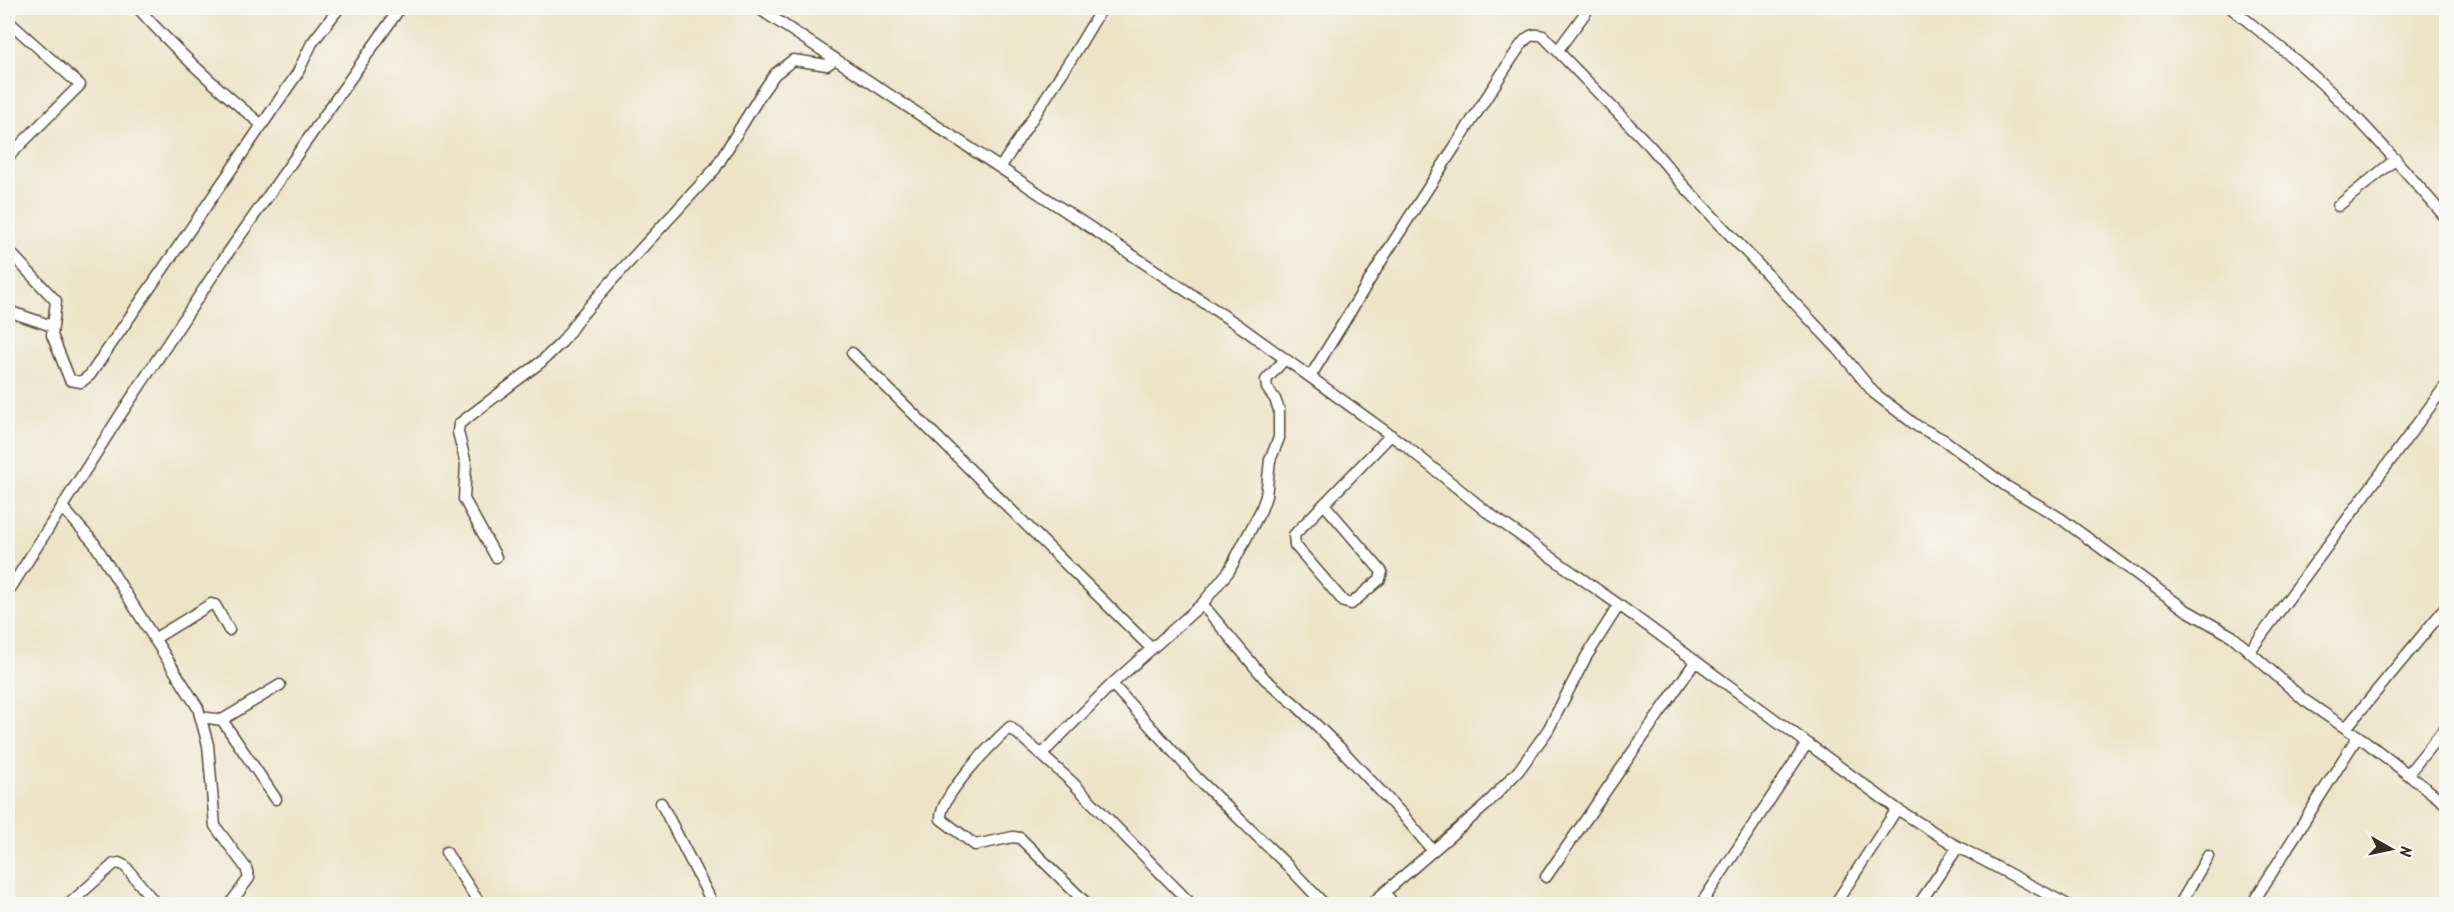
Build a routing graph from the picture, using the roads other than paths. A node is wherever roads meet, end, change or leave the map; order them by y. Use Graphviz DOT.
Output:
graph roads {
  1 [pos="138,8"];
  2 [pos="339,8"];
  3 [pos="400,8"];
  4 [pos="758,8"];
  5 [pos="1102,8"];
  6 [pos="1589,8"];
  7 [pos="2231,8"];
  8 [pos="8,21"];
  9 [pos="1558,50"];
  10 [pos="835,59"];
  11 [pos="261,125"];
  12 [pos="8,157"];
  13 [pos="2396,159"];
  14 [pos="1000,168"];
  15 [pos="2338,206"];
  16 [pos="2446,218"];
  17 [pos="8,250"];
  18 [pos="8,311"];
  19 [pos="52,327"];
  20 [pos="852,353"];
  21 [pos="1285,359"];
  22 [pos="1310,377"];
  23 [pos="2446,386"];
  24 [pos="1390,435"];
  25 [pos="1323,504"];
  26 [pos="62,507"];
  27 [pos="496,557"];
  28 [pos="8,592"];
  29 [pos="1202,604"];
  30 [pos="1619,605"];
  31 [pos="2446,607"];
  32 [pos="229,630"];
  33 [pos="154,639"];
  34 [pos="1152,649"];
  35 [pos="2250,651"];
  36 [pos="1695,662"];
  37 [pos="1112,684"];
  38 [pos="280,685"];
  39 [pos="201,717"];
  40 [pos="222,720"];
  41 [pos="2446,727"];
  42 [pos="2346,728"];
  43 [pos="2358,736"];
  44 [pos="1806,745"];
  45 [pos="1041,755"];
  46 [pos="2408,774"];
  47 [pos="276,799"];
  48 [pos="661,804"];
  49 [pos="2446,804"];
  50 [pos="1897,809"];
  51 [pos="1958,847"];
  52 [pos="446,852"];
  53 [pos="1433,852"];
  54 [pos="2208,856"];
  55 [pos="1546,877"];
  56 [pos="1385,892"];
  57 [pos="69,904"];
  58 [pos="156,904"];
  59 [pos="230,904"];
  60 [pos="480,904"];
  61 [pos="713,904"];
  62 [pos="1087,904"];
  63 [pos="1191,904"];
  64 [pos="1324,904"];
  65 [pos="1371,904"];
  66 [pos="1394,904"];
  67 [pos="1701,904"];
  68 [pos="1835,904"];
  69 [pos="1918,904"];
  70 [pos="2066,904"];
  71 [pos="2180,904"];
  72 [pos="2252,904"];
  1 -- 11 [label="street"];
  2 -- 11 [label="street"];
  3 -- 26 [label="street"];
  4 -- 10 [label="street"];
  5 -- 14 [label="street"];
  6 -- 9 [label="street"];
  7 -- 13 [label="street"];
  8 -- 12 [label="street"];
  9 -- 22 [label="street"];
  9 -- 35 [label="street"];
  10 -- 14 [label="street"];
  10 -- 27 [label="street"];
  11 -- 19 [label="street"];
  13 -- 15 [label="street"];
  13 -- 16 [label="street"];
  14 -- 21 [label="street"];
  17 -- 19 [label="street"];
  18 -- 19 [label="street"];
  20 -- 34 [label="street"];
  21 -- 22 [label="street"];
  21 -- 29 [label="street"];
  22 -- 24 [label="street"];
  23 -- 35 [label="street"];
  24 -- 25 [label="street"];
  24 -- 30 [label="street"];
  25 -- 25 [label="street"];
  26 -- 28 [label="street"];
  26 -- 33 [label="street"];
  29 -- 34 [label="street"];
  29 -- 53 [label="street"];
  30 -- 36 [label="street"];
  30 -- 53 [label="street"];
  31 -- 42 [label="street"];
  32 -- 33 [label="street"];
  33 -- 39 [label="street"];
  34 -- 37 [label="street"];
  35 -- 42 [label="street"];
  36 -- 44 [label="street"];
  36 -- 55 [label="street"];
  37 -- 45 [label="street"];
  37 -- 64 [label="street"];
  38 -- 40 [label="street"];
  39 -- 40 [label="street"];
  39 -- 59 [label="street"];
  40 -- 47 [label="street"];
  41 -- 46 [label="street"];
  42 -- 43 [label="street"];
  43 -- 46 [label="street"];
  43 -- 72 [label="street"];
  44 -- 50 [label="street"];
  44 -- 67 [label="street"];
  45 -- 62 [label="street"];
  45 -- 63 [label="street"];
  46 -- 49 [label="street"];
  48 -- 61 [label="street"];
  50 -- 51 [label="street"];
  50 -- 68 [label="street"];
  51 -- 69 [label="street"];
  51 -- 70 [label="street"];
  52 -- 60 [label="street"];
  53 -- 56 [label="street"];
  54 -- 71 [label="street"];
  56 -- 65 [label="street"];
  56 -- 66 [label="street"];
  57 -- 58 [label="street"];
}
